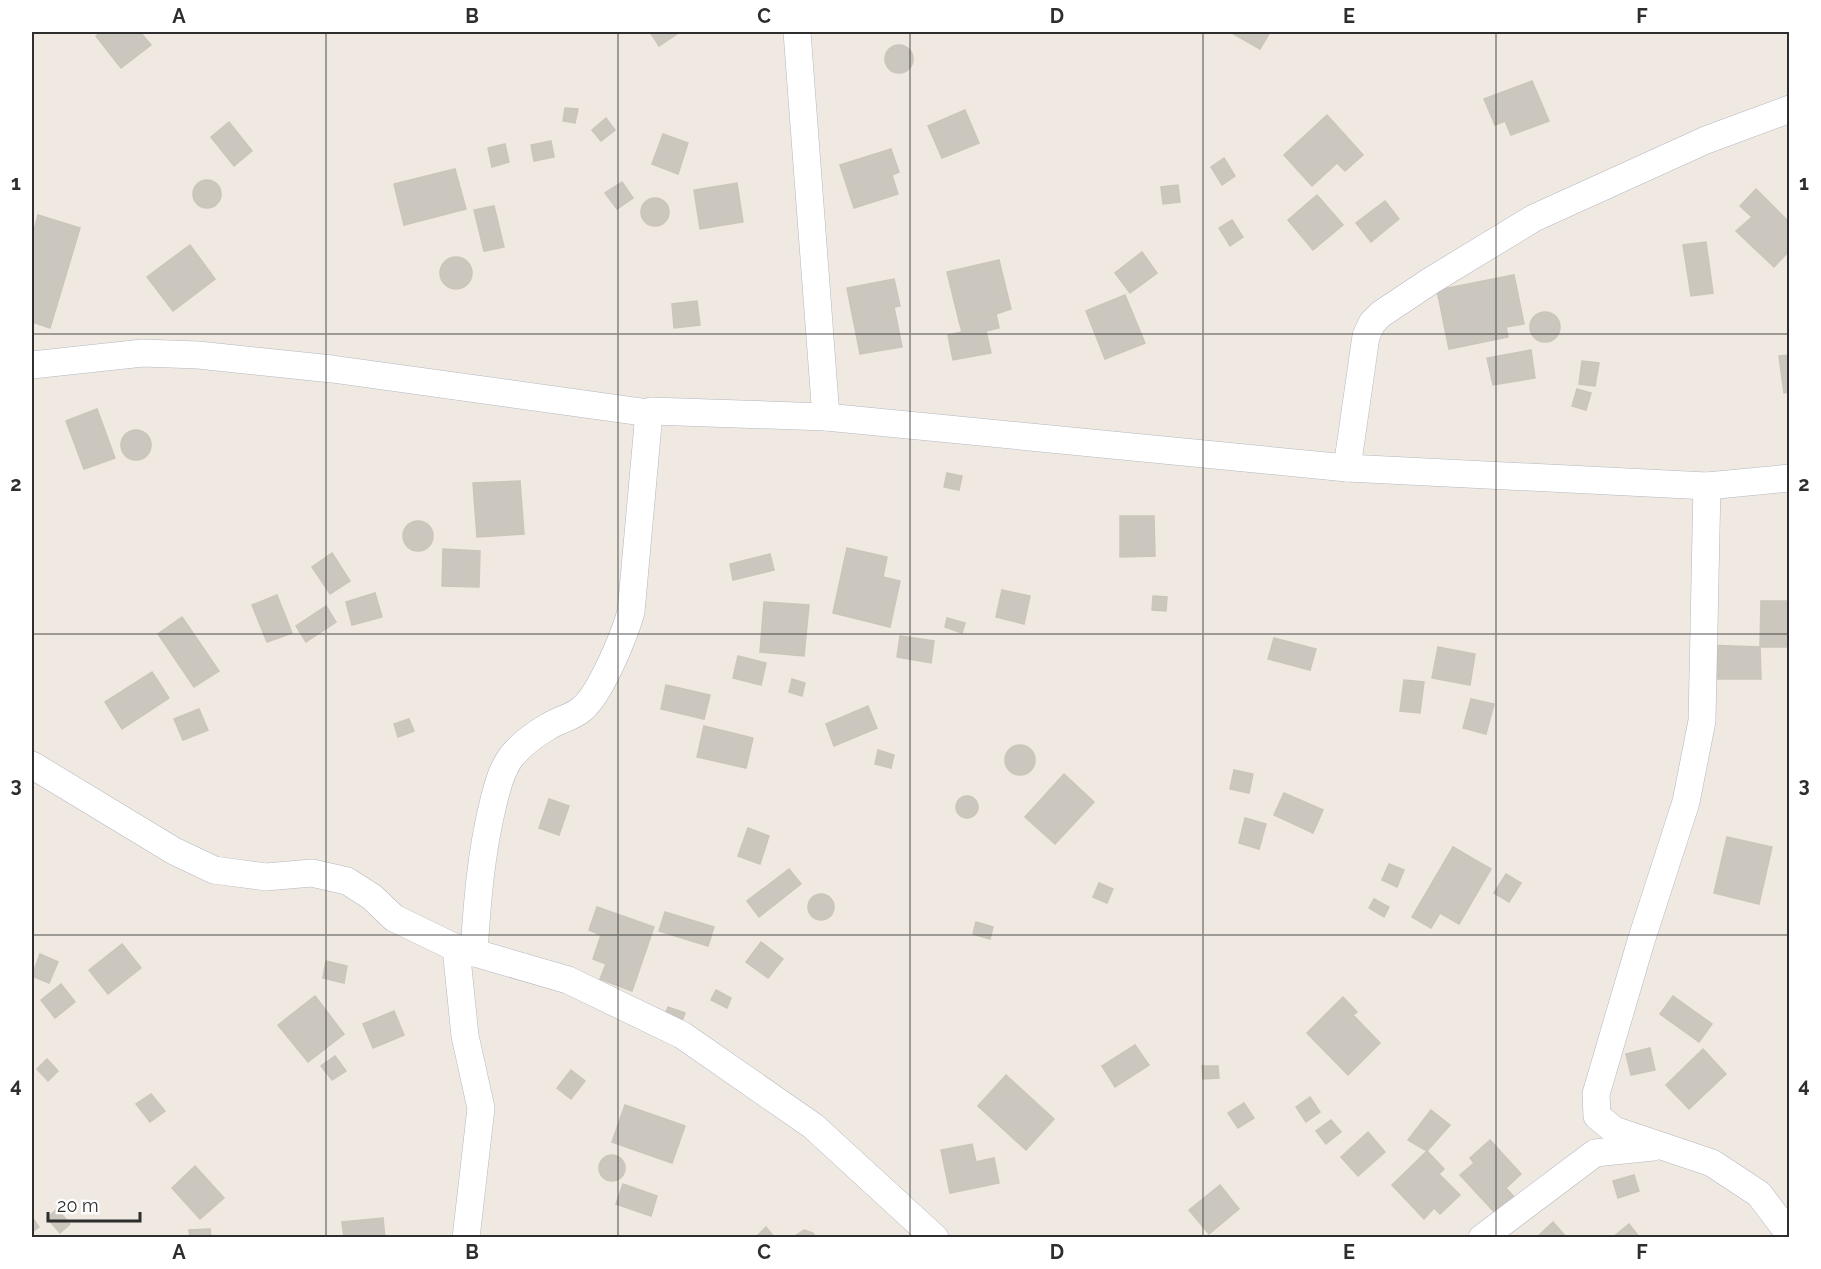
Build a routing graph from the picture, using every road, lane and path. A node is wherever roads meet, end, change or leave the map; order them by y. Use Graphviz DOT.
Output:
graph roads {
  1 [pos="797,32"];
  2 [pos="1790,109"];
  3 [pos="32,365"];
  4 [pos="649,413"];
  5 [pos="826,417"];
  6 [pos="1347,468"];
  7 [pos="1790,477"];
  8 [pos="1707,486"];
  9 [pos="32,765"];
  10 [pos="465,950"];
  11 [pos="1663,1146"];
  12 [pos="466,1238"];
  13 [pos="935,1238"];
  14 [pos="1482,1238"];
  15 [pos="1789,1238"];
  1 -- 5 [label="street"];
  2 -- 6 [label="street"];
  3 -- 4 [label="street"];
  4 -- 5 [label="street"];
  4 -- 10 [label="street"];
  5 -- 6 [label="street"];
  6 -- 8 [label="street"];
  7 -- 8 [label="street"];
  8 -- 11 [label="street"];
  9 -- 10 [label="street"];
  10 -- 12 [label="street"];
  10 -- 13 [label="street"];
  11 -- 14 [label="street"];
  11 -- 15 [label="street"];
}
